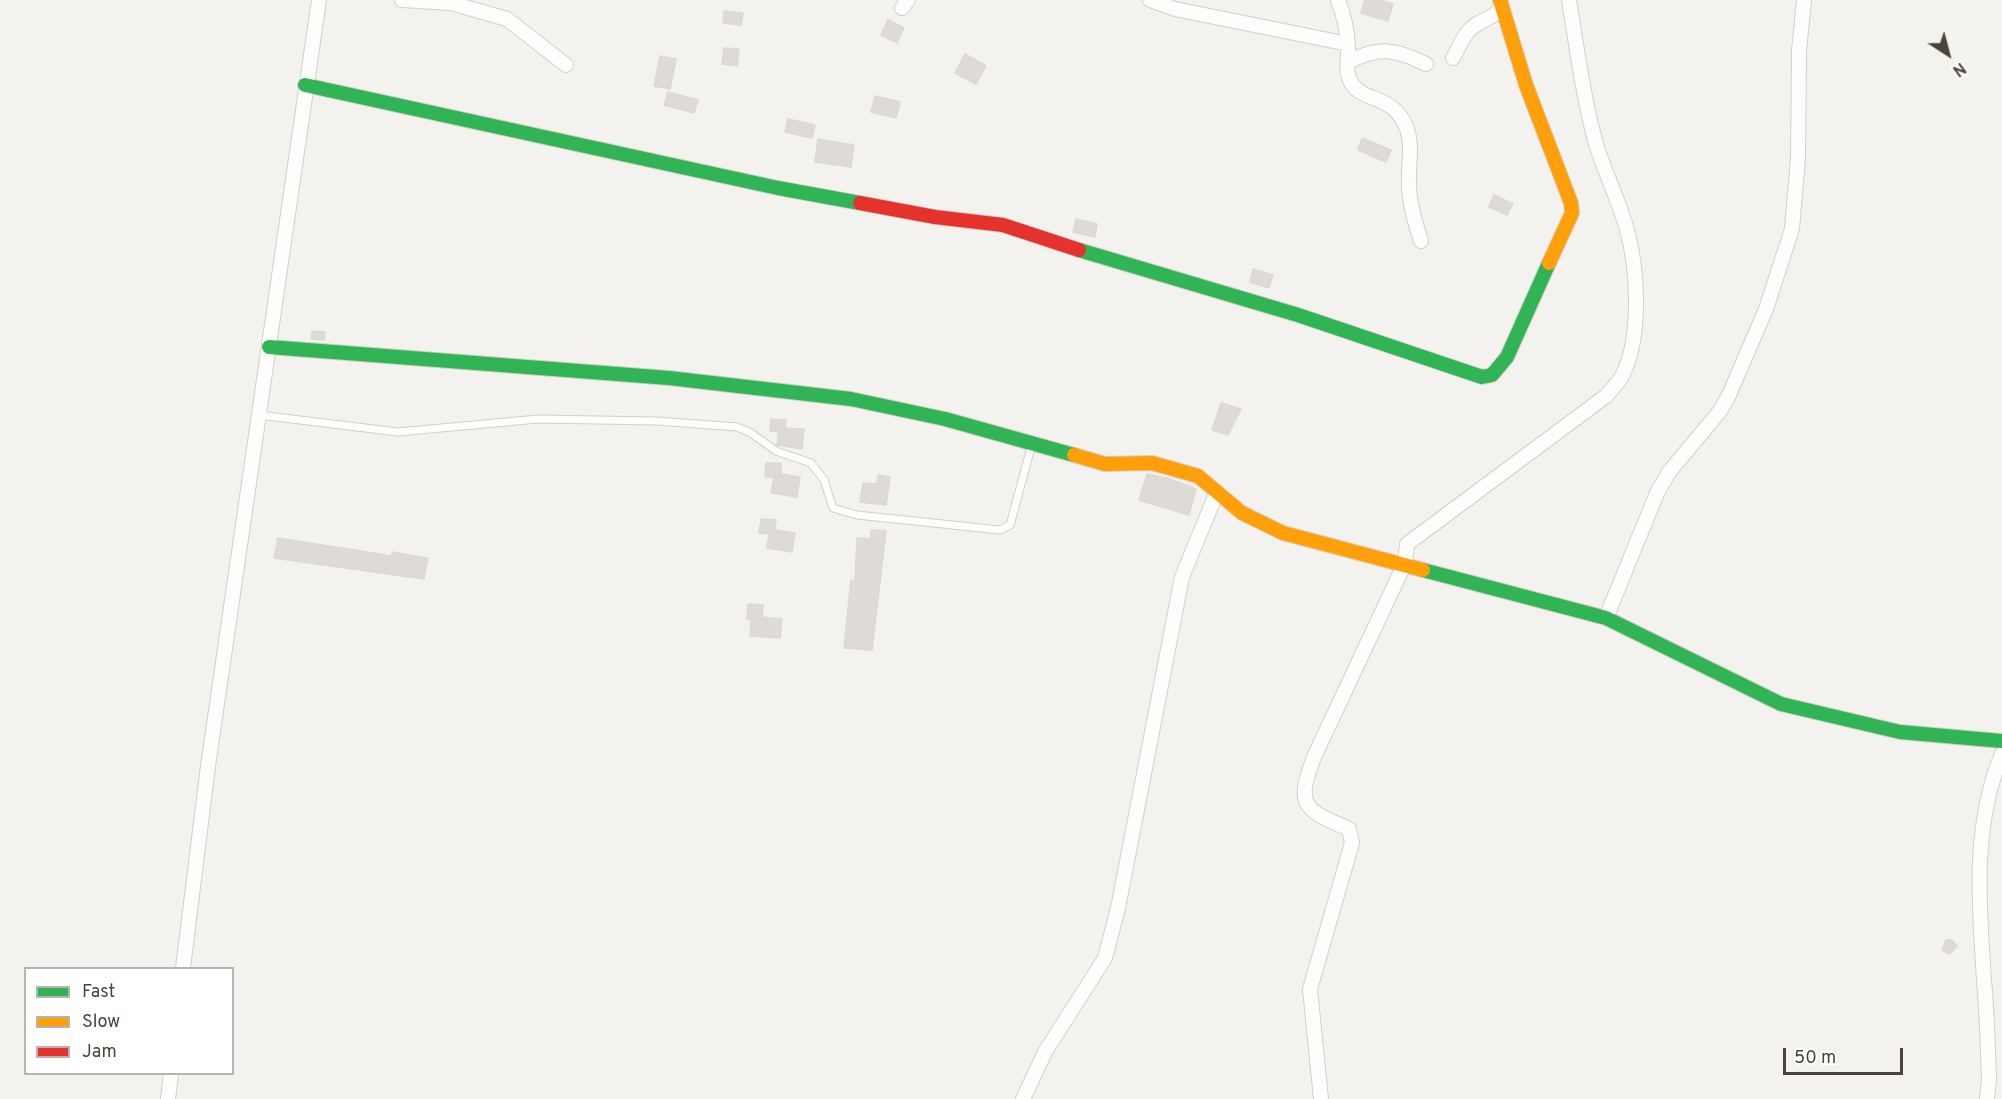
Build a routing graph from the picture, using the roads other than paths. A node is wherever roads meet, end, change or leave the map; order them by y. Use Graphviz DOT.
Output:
graph roads {
  1 [pos="319,0"];
  2 [pos="402,0"];
  3 [pos="1150,0"];
  4 [pos="1338,0"];
  5 [pos="1569,0"];
  6 [pos="1804,0"];
  7 [pos="1501,4"];
  8 [pos="1348,44"];
  9 [pos="1453,58"];
  10 [pos="1348,62"];
  11 [pos="1426,64"];
  12 [pos="566,65"];
  13 [pos="305,86"];
  14 [pos="1420,241"];
  15 [pos="270,347"];
  16 [pos="259,415"];
  17 [pos="1032,444"];
  18 [pos="1217,492"];
  19 [pos="1405,563"];
  20 [pos="1606,618"];
  21 [pos="2002,741"];
  22 [pos="2002,754"];
  23 [pos="183,967"];
  24 [pos="171,1075"];
  25 [pos="168,1099"];
  26 [pos="1023,1099"];
  27 [pos="1321,1099"];
  28 [pos="1987,1099"];
  1 -- 13 [label="street"];
  2 -- 12 [label="street"];
  3 -- 8 [label="street"];
  4 -- 8 [label="street"];
  5 -- 19 [label="street"];
  6 -- 20 [label="street"];
  7 -- 9 [label="street"];
  7 -- 13 [label="street"];
  8 -- 10 [label="street"];
  10 -- 11 [label="street"];
  10 -- 14 [label="street"];
  13 -- 15 [label="street"];
  15 -- 16 [label="street"];
  15 -- 17 [label="street"];
  16 -- 17 [label="lane"];
  16 -- 23 [label="street"];
  17 -- 18 [label="street"];
  18 -- 19 [label="street"];
  18 -- 26 [label="street"];
  19 -- 20 [label="street"];
  19 -- 27 [label="street"];
  20 -- 21 [label="street"];
  22 -- 28 [label="street"];
  24 -- 25 [label="street"];
}
